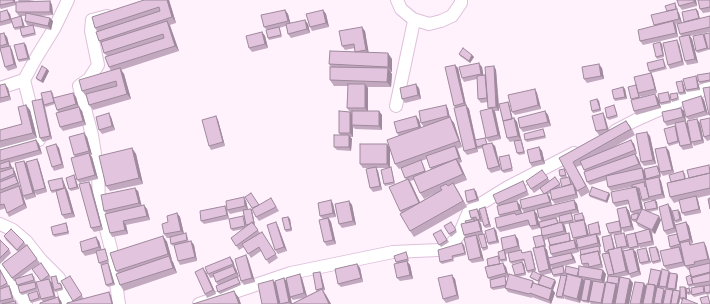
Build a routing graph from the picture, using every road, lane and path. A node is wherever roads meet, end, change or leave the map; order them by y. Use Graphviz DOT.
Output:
graph roads {
  1 [pos="68,0"];
  2 [pos="397,0"];
  3 [pos="461,0"];
  4 [pos="120,12"];
  5 [pos="412,19"];
  6 [pos="24,80"];
  7 [pos="710,87"];
  8 [pos="0,88"];
  9 [pos="396,106"];
  10 [pos="608,135"];
  11 [pos="586,146"];
  12 [pos="0,153"];
  13 [pos="0,224"];
  14 [pos="0,266"];
  15 [pos="26,304"];
  16 [pos="68,304"];
  17 [pos="119,304"];
  18 [pos="199,304"];
  1 -- 6 [label="street"];
  2 -- 5 [label="street"];
  3 -- 5 [label="street"];
  4 -- 17 [label="street"];
  5 -- 9 [label="street"];
  6 -- 8 [label="street"];
  6 -- 12 [label="street"];
  7 -- 10 [label="street"];
  11 -- 18 [label="street"];
  13 -- 16 [label="street"];
  14 -- 15 [label="street"];
}
